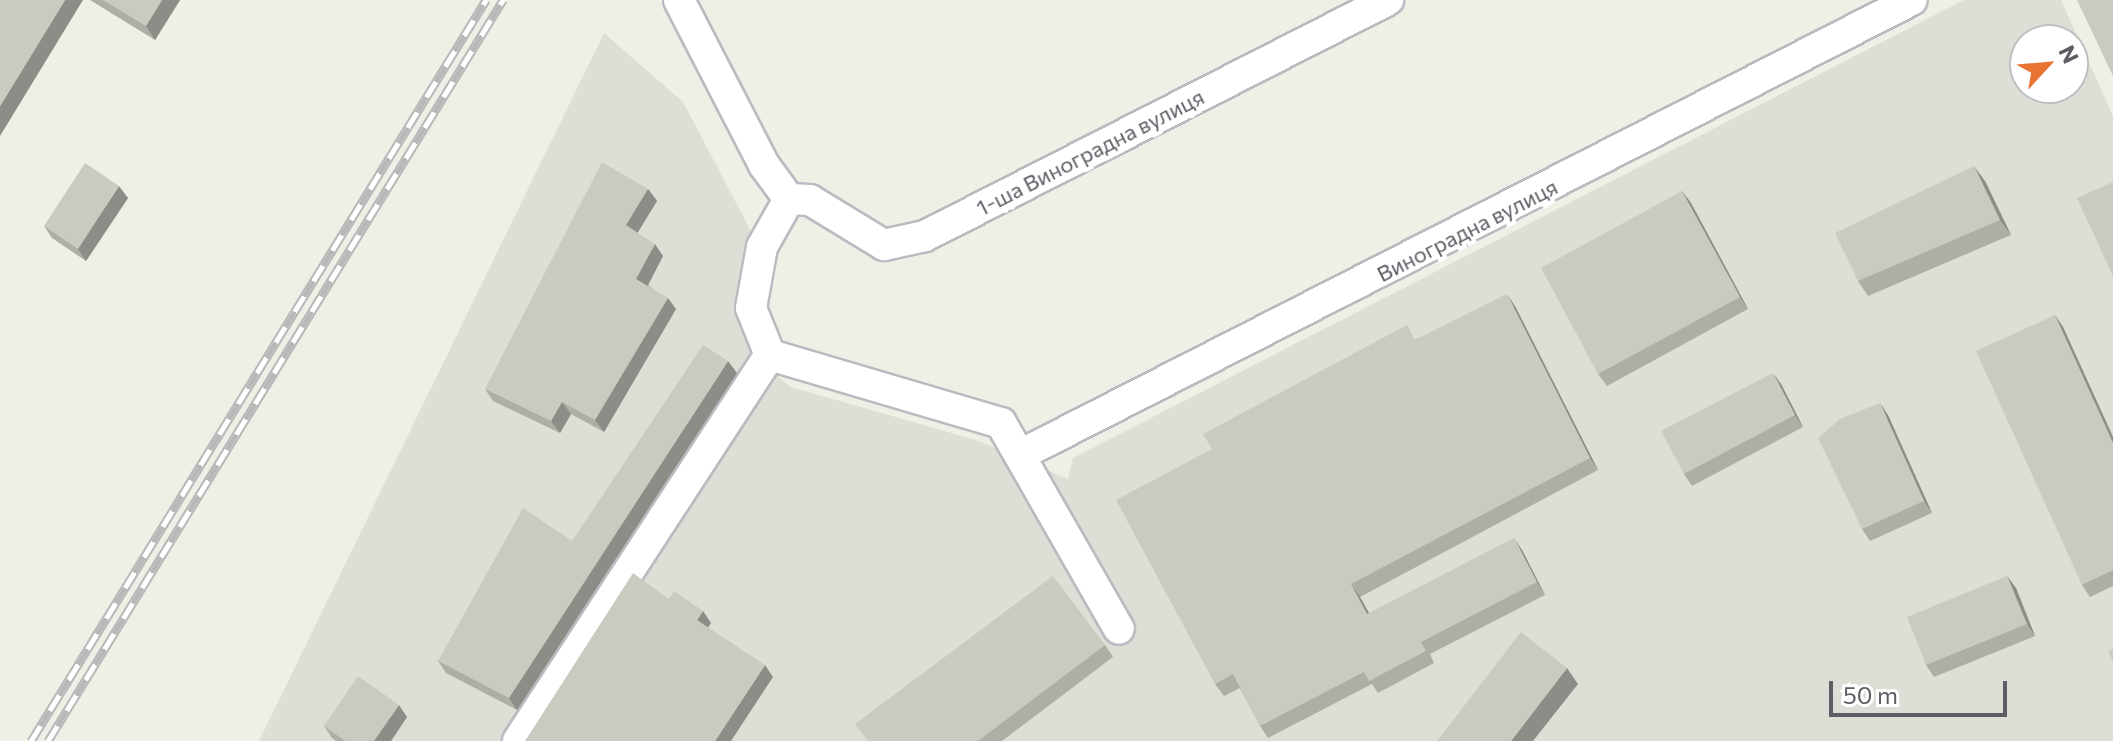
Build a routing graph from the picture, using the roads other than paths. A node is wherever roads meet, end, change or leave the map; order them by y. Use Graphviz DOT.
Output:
graph roads {
  1 [pos="679,0"];
  2 [pos="1388,0"];
  3 [pos="1912,0"];
  4 [pos="789,199"];
  5 [pos="770,355"];
  6 [pos="1020,455"];
  7 [pos="1119,629"];
  8 [pos="518,741"];
  1 -- 4 [label="street"];
  2 -- 4 [label="street, 1-ша Виноградна вулиця"];
  3 -- 6 [label="street, Виноградна вулиця"];
  4 -- 5 [label="street"];
  5 -- 6 [label="street"];
  5 -- 8 [label="street"];
  6 -- 7 [label="street"];
}
